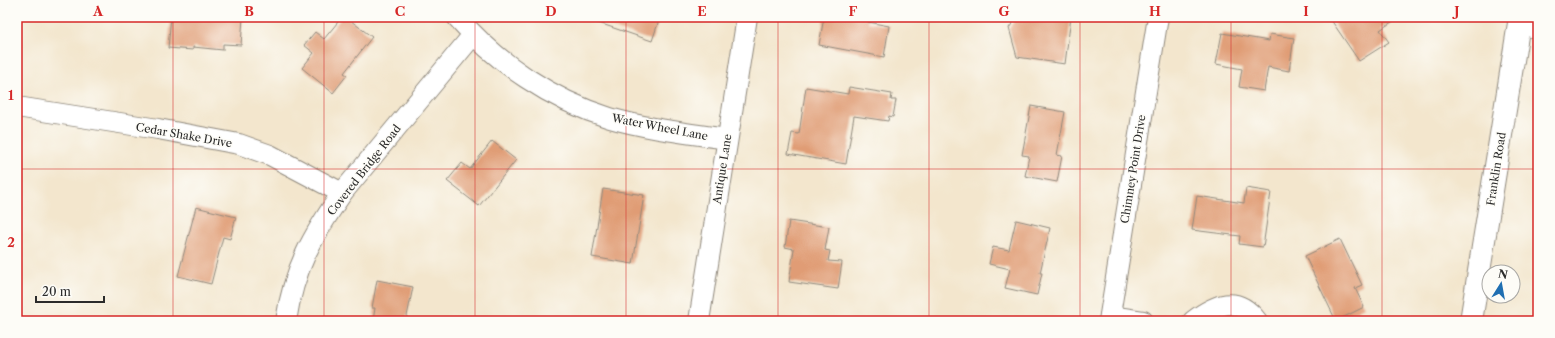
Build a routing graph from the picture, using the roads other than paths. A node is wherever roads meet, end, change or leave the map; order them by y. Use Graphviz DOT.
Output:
graph roads {
  1 [pos="458,17"];
  2 [pos="746,17"];
  3 [pos="1158,17"];
  4 [pos="1525,23"];
  5 [pos="473,35"];
  6 [pos="17,107"];
  7 [pos="727,140"];
  8 [pos="342,194"];
  9 [pos="1109,318"];
  10 [pos="286,321"];
  11 [pos="699,321"];
  12 [pos="1143,321"];
  13 [pos="1193,321"];
  14 [pos="1257,321"];
  15 [pos="1471,321"];
  1 -- 5 [label="street, Water Wheel Lane"];
  2 -- 7 [label="street, Antique Lane"];
  3 -- 9 [label="street, Chimney Point Drive"];
  4 -- 15 [label="street, Franklin Road"];
  5 -- 7 [label="street, Water Wheel Lane"];
  5 -- 8 [label="street, Covered Bridge Road"];
  6 -- 8 [label="street, Cedar Shake Drive"];
  7 -- 11 [label="street, Antique Lane"];
  8 -- 10 [label="street, Covered Bridge Road"];
  9 -- 12 [label="street"];
  13 -- 14 [label="street"];
}
